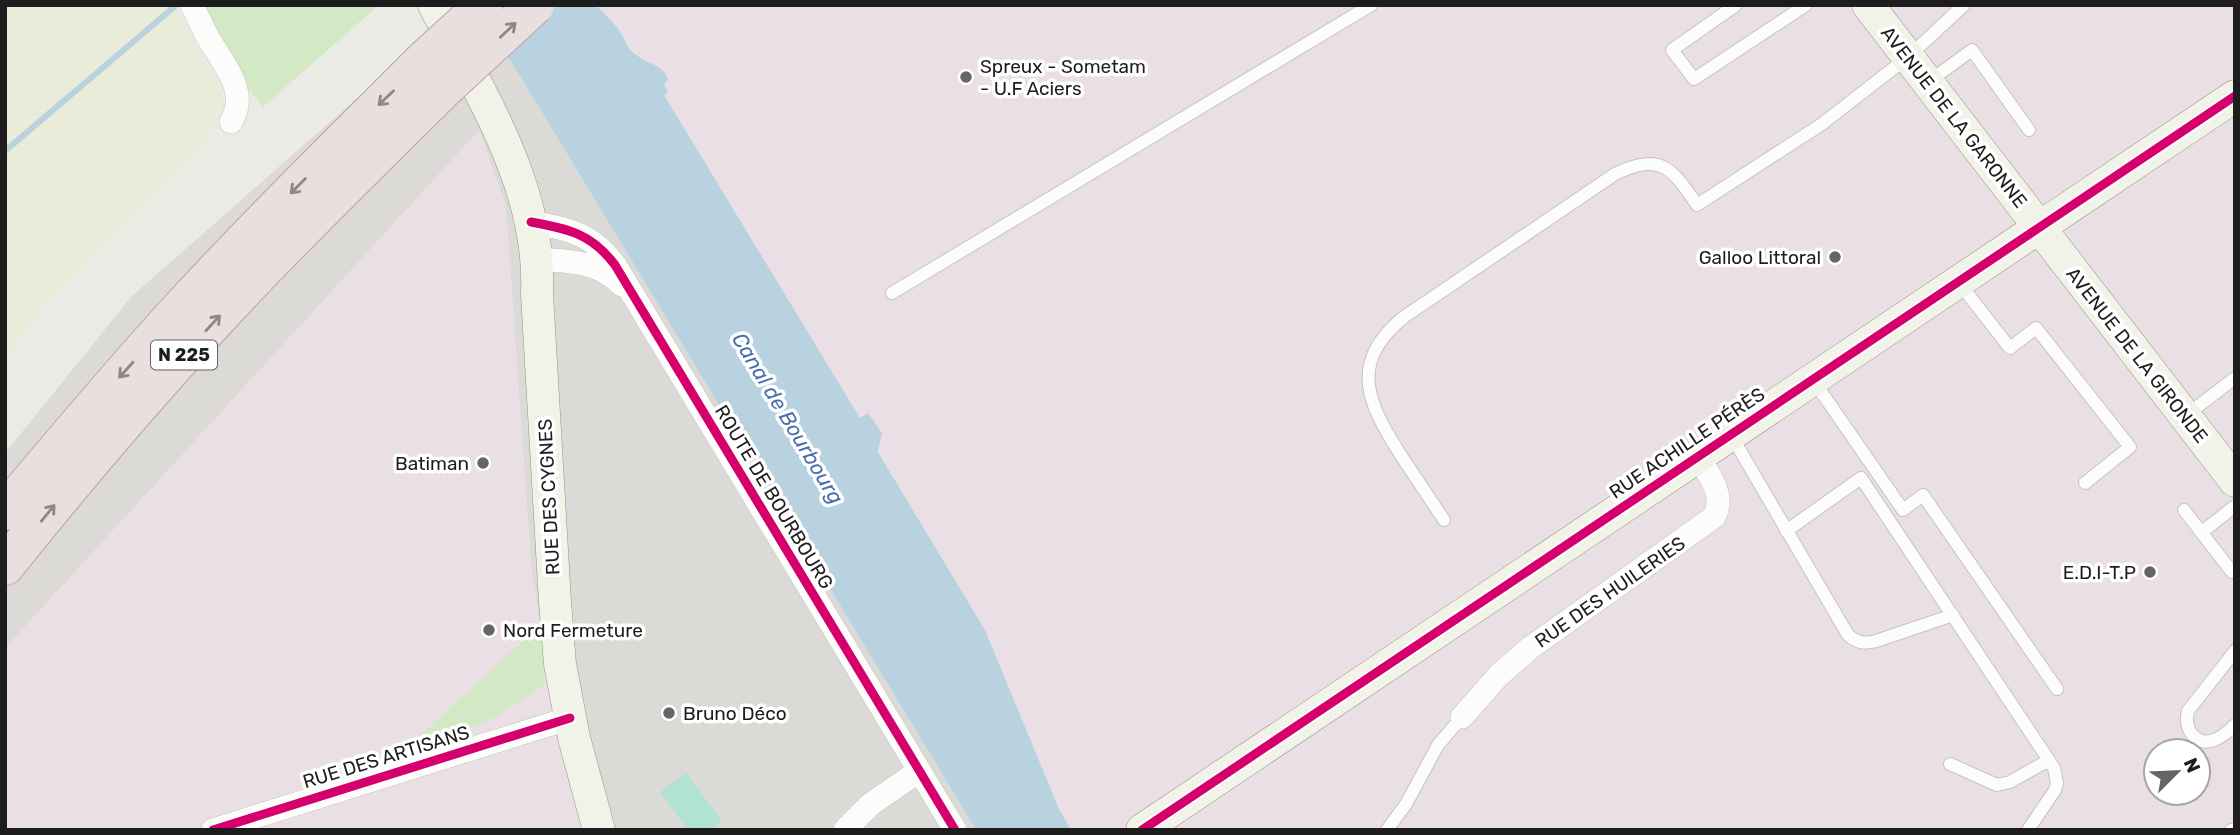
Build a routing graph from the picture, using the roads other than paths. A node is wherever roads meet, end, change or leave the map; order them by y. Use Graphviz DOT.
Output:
graph roads {
  1 [pos="192,5"];
  2 [pos="434,5"];
  3 [pos="484,5"];
  4 [pos="535,5"];
  5 [pos="1371,5"];
  6 [pos="1736,5"];
  7 [pos="1806,5"];
  8 [pos="1868,5"];
  9 [pos="1964,5"];
  10 [pos="1908,57"];
  11 [pos="436,73"];
  12 [pos="1928,82"];
  13 [pos="2235,96"];
  14 [pos="231,122"];
  15 [pos="2029,130"];
  16 [pos="531,222"];
  17 [pos="2040,228"];
  18 [pos="537,259"];
  19 [pos="1958,283"];
  20 [pos="892,293"];
  21 [pos="633,297"];
  22 [pos="2235,378"];
  23 [pos="1813,379"];
  24 [pos="2185,416"];
  25 [pos="1731,435"];
  26 [pos="1698,457"];
  27 [pos="2235,481"];
  28 [pos="2085,483"];
  29 [pos="2235,506"];
  30 [pos="2184,510"];
  31 [pos="5,511"];
  32 [pos="1444,520"];
  33 [pos="1786,531"];
  34 [pos="2202,532"];
  35 [pos="5,566"];
  36 [pos="2232,572"];
  37 [pos="1953,615"];
  38 [pos="2235,651"];
  39 [pos="2057,689"];
  40 [pos="1462,717"];
  41 [pos="570,718"];
  42 [pos="2235,725"];
  43 [pos="2049,760"];
  44 [pos="1950,764"];
  45 [pos="583,770"];
  46 [pos="919,771"];
  47 [pos="1150,824"];
  48 [pos="213,830"];
  49 [pos="599,830"];
  50 [pos="605,830"];
  51 [pos="845,830"];
  52 [pos="955,830"];
  53 [pos="1387,830"];
  54 [pos="2028,830"];
  1 -- 14 [label="street"];
  2 -- 16 [label="street, RUE DES CYGNES"];
  3 -- 11 [label="highway, N 225, bridge"];
  11 -- 4 [label="highway, N 225, one-way, bridge"];
  5 -- 20 [label="lane"];
  6 -- 7 [label="lane"];
  8 -- 10 [label="street, AVENUE DE LA GARONNE"];
  9 -- 10 [label="lane"];
  10 -- 12 [label="street, AVENUE DE LA GARONNE"];
  10 -- 32 [label="lane"];
  11 -- 31 [label="highway, N 225, one-way"];
  35 -- 11 [label="highway, N 225, one-way"];
  12 -- 15 [label="lane"];
  12 -- 17 [label="street, AVENUE DE LA GARONNE"];
  13 -- 17 [label="street, RUE ACHILLE PÉRÈS"];
  16 -- 18 [label="street, RUE DES CYGNES"];
  16 -- 21 [label="street, ROUTE DE BOURBOURG"];
  17 -- 19 [label="street, RUE ACHILLE PÉRÈS"];
  17 -- 24 [label="street, AVENUE DE LA GIRONDE"];
  18 -- 21 [label="street, ROUTE DE BOURBOURG"];
  18 -- 41 [label="street, RUE DES CYGNES"];
  19 -- 23 [label="street, RUE ACHILLE PÉRÈS"];
  19 -- 28 [label="lane"];
  21 -- 46 [label="street, ROUTE DE BOURBOURG"];
  22 -- 24 [label="lane"];
  23 -- 25 [label="street, RUE ACHILLE PÉRÈS"];
  23 -- 39 [label="lane"];
  24 -- 27 [label="street, AVENUE DE LA GIRONDE"];
  25 -- 26 [label="street, RUE ACHILLE PÉRÈS"];
  25 -- 33 [label="lane"];
  26 -- 40 [label="street, RUE DES HUILERIES"];
  26 -- 47 [label="street, RUE ACHILLE PÉRÈS"];
  29 -- 34 [label="lane"];
  30 -- 34 [label="lane"];
  33 -- 37 [label="lane"];
  33 -- 37 [label="lane"];
  34 -- 36 [label="lane"];
  37 -- 43 [label="lane"];
  38 -- 42 [label="lane"];
  40 -- 53 [label="lane"];
  41 -- 45 [label="street, RUE DES CYGNES"];
  41 -- 48 [label="street, RUE DES ARTISANS"];
  43 -- 44 [label="lane"];
  43 -- 54 [label="lane"];
  45 -- 49 [label="street, RUE DES CYGNES"];
  45 -- 50 [label="street, RUE DES CYGNES"];
  46 -- 51 [label="street"];
  46 -- 52 [label="street, ROUTE DE BOURBOURG"];
}
